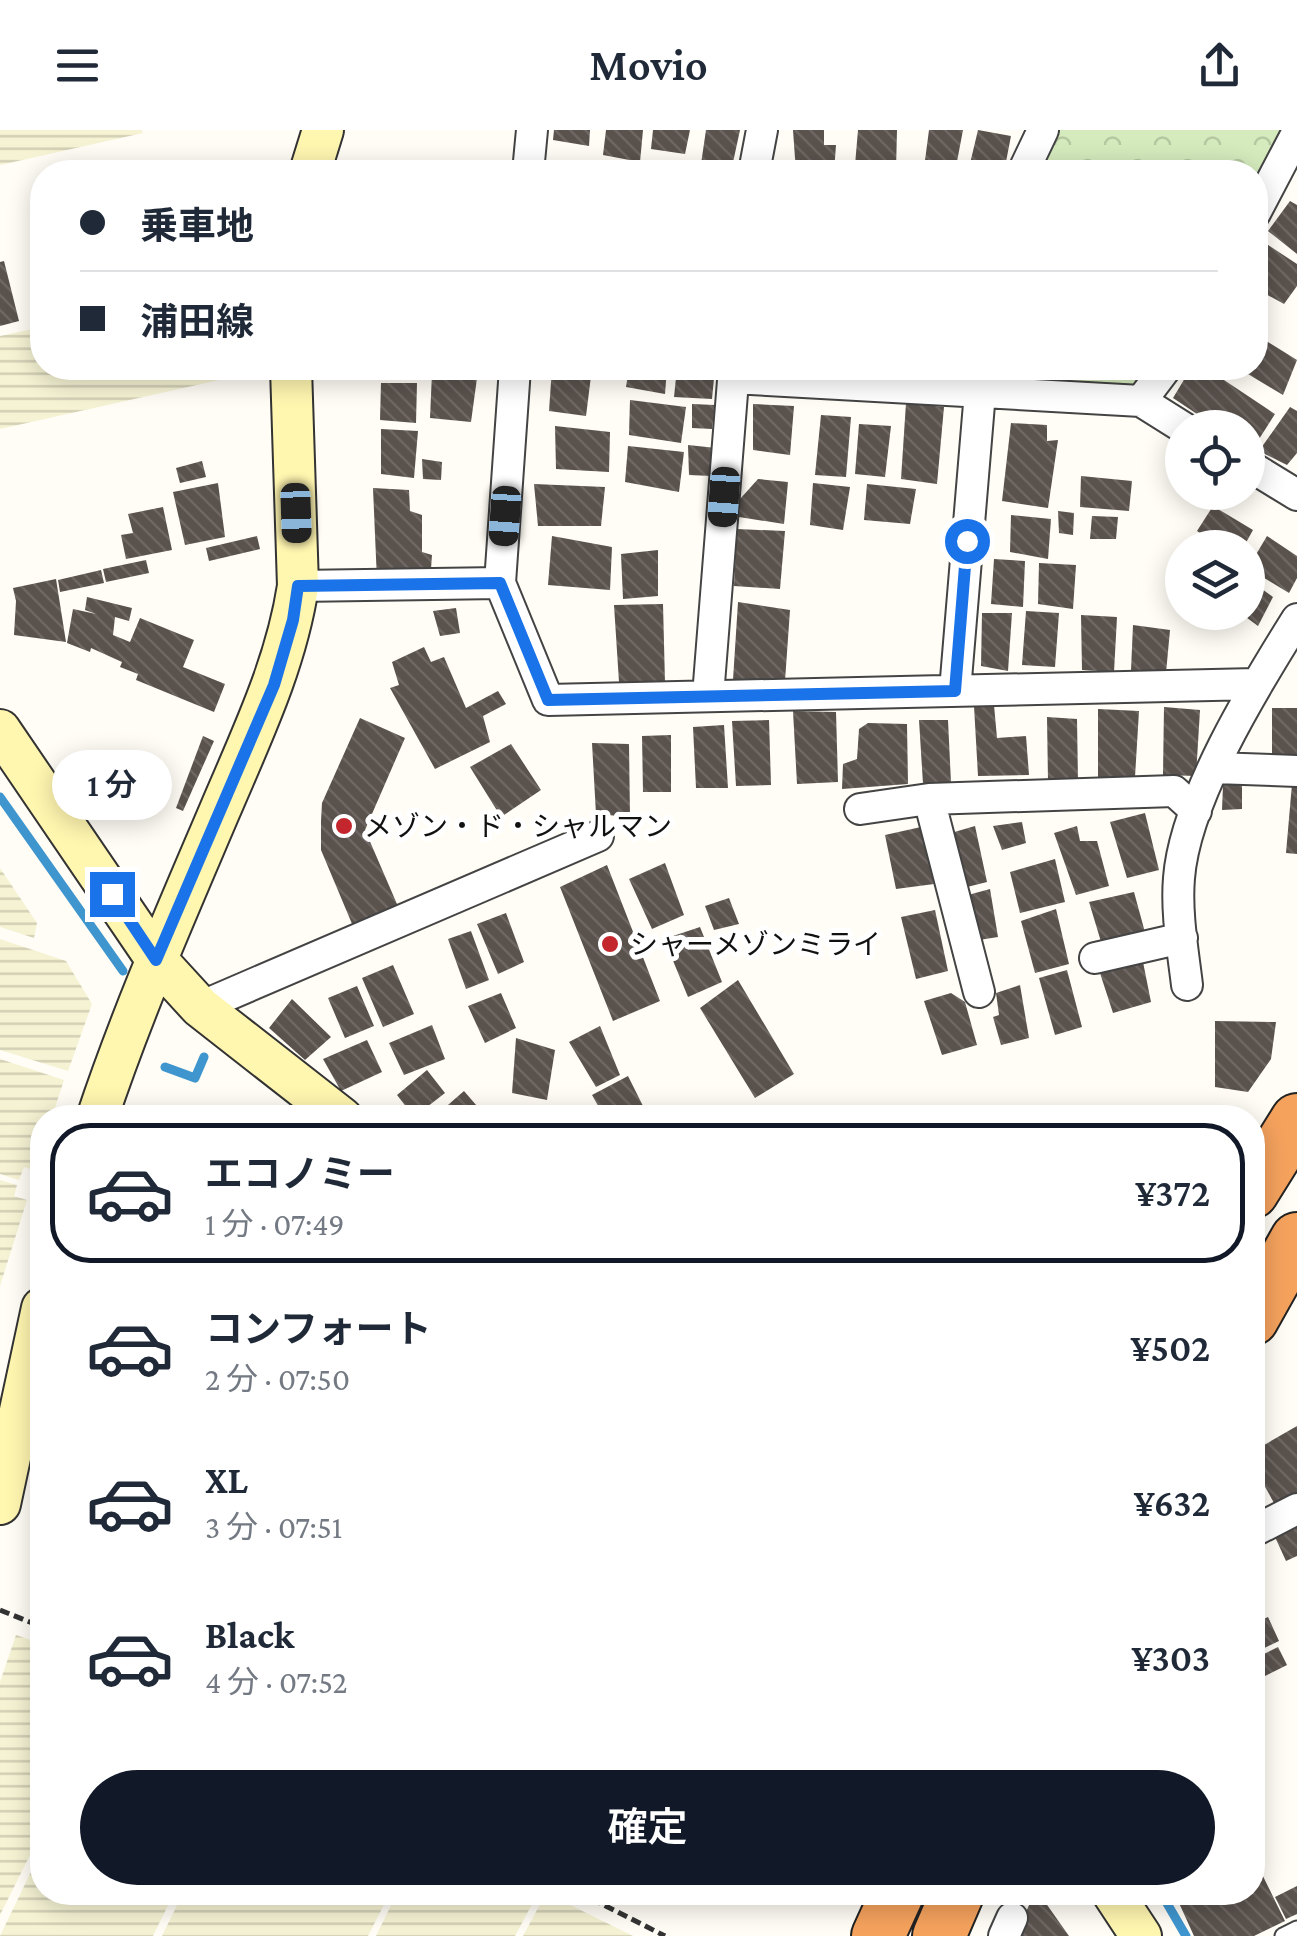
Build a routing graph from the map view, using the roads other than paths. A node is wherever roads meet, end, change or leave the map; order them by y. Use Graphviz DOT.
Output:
graph roads {
  1 [pos="323,130"];
  2 [pos="532,130"];
  3 [pos="762,130"];
  4 [pos="1043,130"];
  5 [pos="1297,133"];
  6 [pos="314,160"];
  7 [pos="530,160"];
  8 [pos="756,160"];
  9 [pos="1029,160"];
  10 [pos="1268,188"];
  11 [pos="292,380"];
  12 [pos="514,380"];
  13 [pos="733,380"];
  14 [pos="980,380"];
  15 [pos="1157,380"];
  16 [pos="1141,401"];
  17 [pos="1165,416"];
  18 [pos="1265,476"];
  19 [pos="1297,495"];
  20 [pos="500,583"];
  21 [pos="298,586"];
  22 [pos="1297,619"];
  23 [pos="1256,684"];
  24 [pos="955,691"];
  25 [pos="708,696"];
  26 [pos="0,730"];
  27 [pos="1215,768"];
  28 [pos="1297,771"];
  29 [pos="929,799"];
  30 [pos="860,809"];
  31 [pos="1196,810"];
  32 [pos="598,836"];
  33 [pos="1182,938"];
  34 [pos="1096,958"];
  35 [pos="156,960"];
  36 [pos="982,972"];
  37 [pos="1186,986"];
  38 [pos="200,1007"];
  39 [pos="103,1105"];
  40 [pos="325,1105"];
  41 [pos="1297,1120"];
  42 [pos="1265,1170"];
  43 [pos="1297,1239"];
  44 [pos="1265,1296"];
  45 [pos="30,1364"];
  46 [pos="0,1504"];
  47 [pos="1297,1509"];
  48 [pos="1265,1525"];
  49 [pos="892,1905"];
  50 [pos="952,1905"];
  51 [pos="1121,1905"];
  52 [pos="1297,1929"];
  53 [pos="878,1936"];
  54 [pos="939,1936"];
  55 [pos="1141,1936"];
  56 [pos="1283,1936"];
  1 -- 6 [label="street"];
  2 -- 7 [label="street"];
  3 -- 8 [label="street"];
  4 -- 9 [label="street"];
  5 -- 10 [label="street"];
  11 -- 21 [label="street"];
  12 -- 20 [label="street"];
  13 -- 25 [label="street"];
  14 -- 16 [label="street"];
  14 -- 24 [label="street"];
  15 -- 16 [label="street"];
  16 -- 17 [label="street"];
  18 -- 19 [label="street"];
  20 -- 21 [label="street"];
  20 -- 25 [label="street"];
  21 -- 35 [label="street"];
  22 -- 23 [label="street"];
  23 -- 24 [label="street"];
  23 -- 27 [label="street"];
  24 -- 25 [label="street"];
  26 -- 35 [label="street"];
  27 -- 28 [label="street"];
  27 -- 31 [label="street"];
  29 -- 30 [label="street"];
  29 -- 31 [label="street"];
  29 -- 36 [label="street"];
  31 -- 33 [label="street"];
  32 -- 38 [label="street"];
  33 -- 34 [label="street"];
  33 -- 37 [label="street"];
  35 -- 38 [label="street"];
  35 -- 39 [label="street"];
  38 -- 40 [label="street"];
  41 -- 42 [label="highway"];
  43 -- 44 [label="highway"];
  45 -- 46 [label="street"];
  47 -- 48 [label="street"];
  49 -- 53 [label="highway"];
  50 -- 54 [label="highway"];
  51 -- 55 [label="street"];
  52 -- 56 [label="lane"];
}
